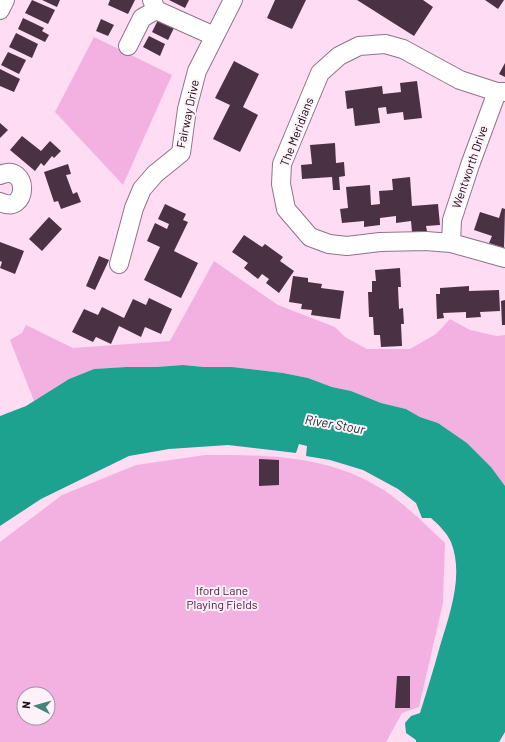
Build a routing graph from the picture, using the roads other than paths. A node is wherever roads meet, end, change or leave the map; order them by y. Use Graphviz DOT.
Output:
graph roads {
  1 [pos="5,0"];
  2 [pos="233,0"];
  3 [pos="154,5"];
  4 [pos="0,10"];
  5 [pos="214,36"];
  6 [pos="128,46"];
  7 [pos="501,92"];
  8 [pos="0,175"];
  9 [pos="0,202"];
  10 [pos="451,243"];
  11 [pos="505,258"];
  12 [pos="119,264"];
  1 -- 4 [label="street"];
  2 -- 5 [label="street, Fairway Drive"];
  3 -- 5 [label="street"];
  3 -- 6 [label="street"];
  5 -- 12 [label="street, Fairway Drive"];
  7 -- 10 [label="street, Wentworth Drive"];
  7 -- 10 [label="street, The Meridians"];
  8 -- 9 [label="street"];
  10 -- 11 [label="street, The Meridians"];
}
